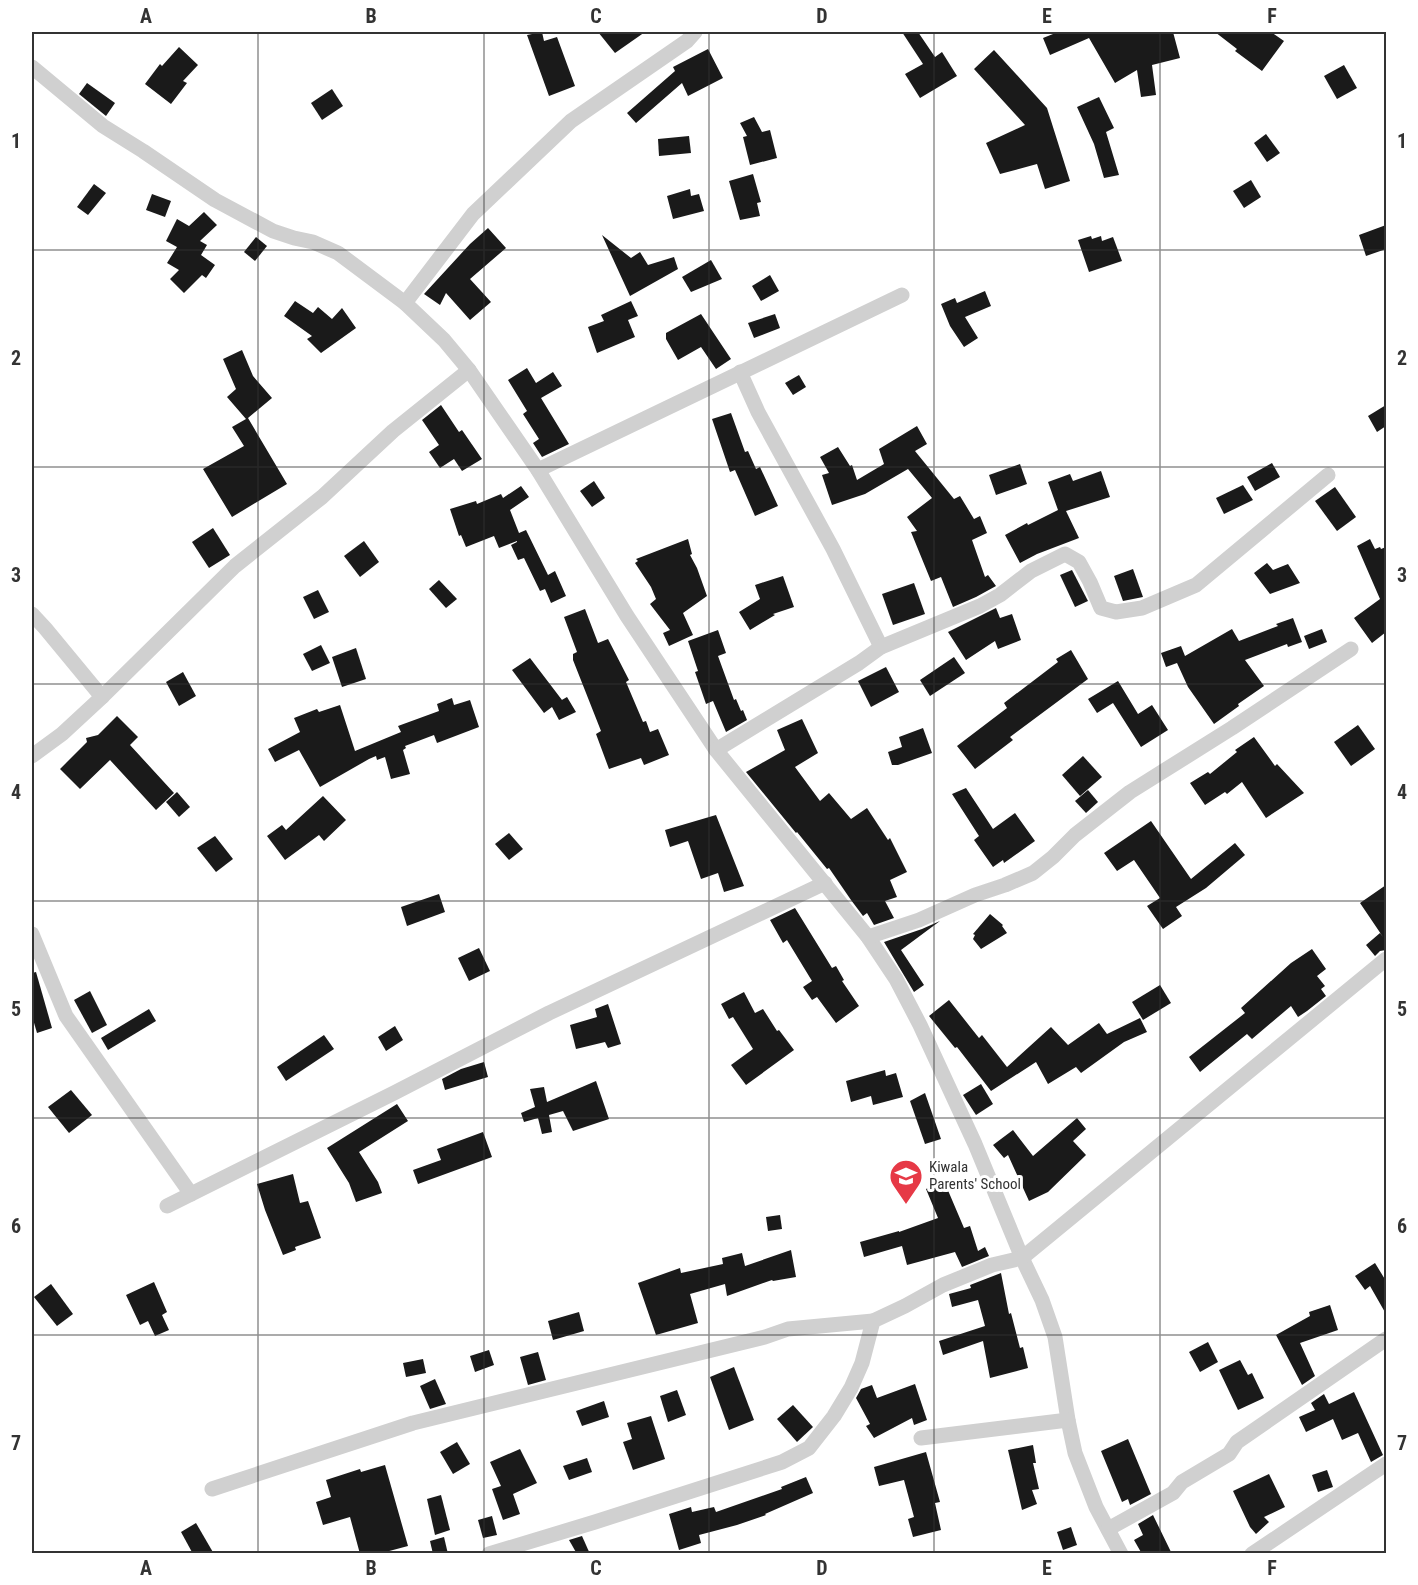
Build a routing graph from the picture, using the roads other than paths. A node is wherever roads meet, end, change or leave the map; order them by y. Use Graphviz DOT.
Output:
graph roads {
  1 [pos="695,32"];
  2 [pos="32,68"];
  3 [pos="902,295"];
  4 [pos="405,303"];
  5 [pos="469,370"];
  6 [pos="740,372"];
  7 [pos="538,470"];
  8 [pos="1328,475"];
  9 [pos="32,614"];
  10 [pos="881,647"];
  11 [pos="1351,649"];
  12 [pos="102,697"];
  13 [pos="716,750"];
  14 [pos="32,756"];
  15 [pos="825,883"];
  16 [pos="32,934"];
  17 [pos="868,937"];
  18 [pos="1386,959"];
  19 [pos="190,1194"];
  20 [pos="167,1206"];
  21 [pos="1022,1258"];
  22 [pos="873,1321"];
  23 [pos="1386,1339"];
  24 [pos="1068,1420"];
  25 [pos="921,1438"];
  26 [pos="1386,1464"];
  27 [pos="212,1489"];
  28 [pos="1108,1529"];
  29 [pos="489,1554"];
  30 [pos="1121,1554"];
  31 [pos="1251,1554"];
  1 -- 4 [label="street"];
  2 -- 4 [label="street"];
  3 -- 6 [label="street"];
  4 -- 5 [label="street"];
  5 -- 7 [label="street"];
  5 -- 12 [label="street"];
  6 -- 7 [label="street"];
  6 -- 10 [label="street"];
  7 -- 13 [label="street"];
  8 -- 10 [label="street"];
  9 -- 12 [label="street"];
  10 -- 13 [label="street"];
  11 -- 17 [label="street"];
  12 -- 14 [label="street"];
  13 -- 15 [label="street"];
  15 -- 17 [label="street"];
  15 -- 19 [label="street"];
  16 -- 19 [label="street"];
  17 -- 21 [label="street"];
  18 -- 21 [label="street"];
  19 -- 20 [label="street"];
  21 -- 22 [label="street"];
  21 -- 24 [label="street"];
  22 -- 27 [label="street"];
  22 -- 29 [label="street"];
  23 -- 28 [label="street"];
  24 -- 25 [label="street"];
  24 -- 28 [label="street"];
  26 -- 31 [label="street"];
  28 -- 30 [label="street"];
}
